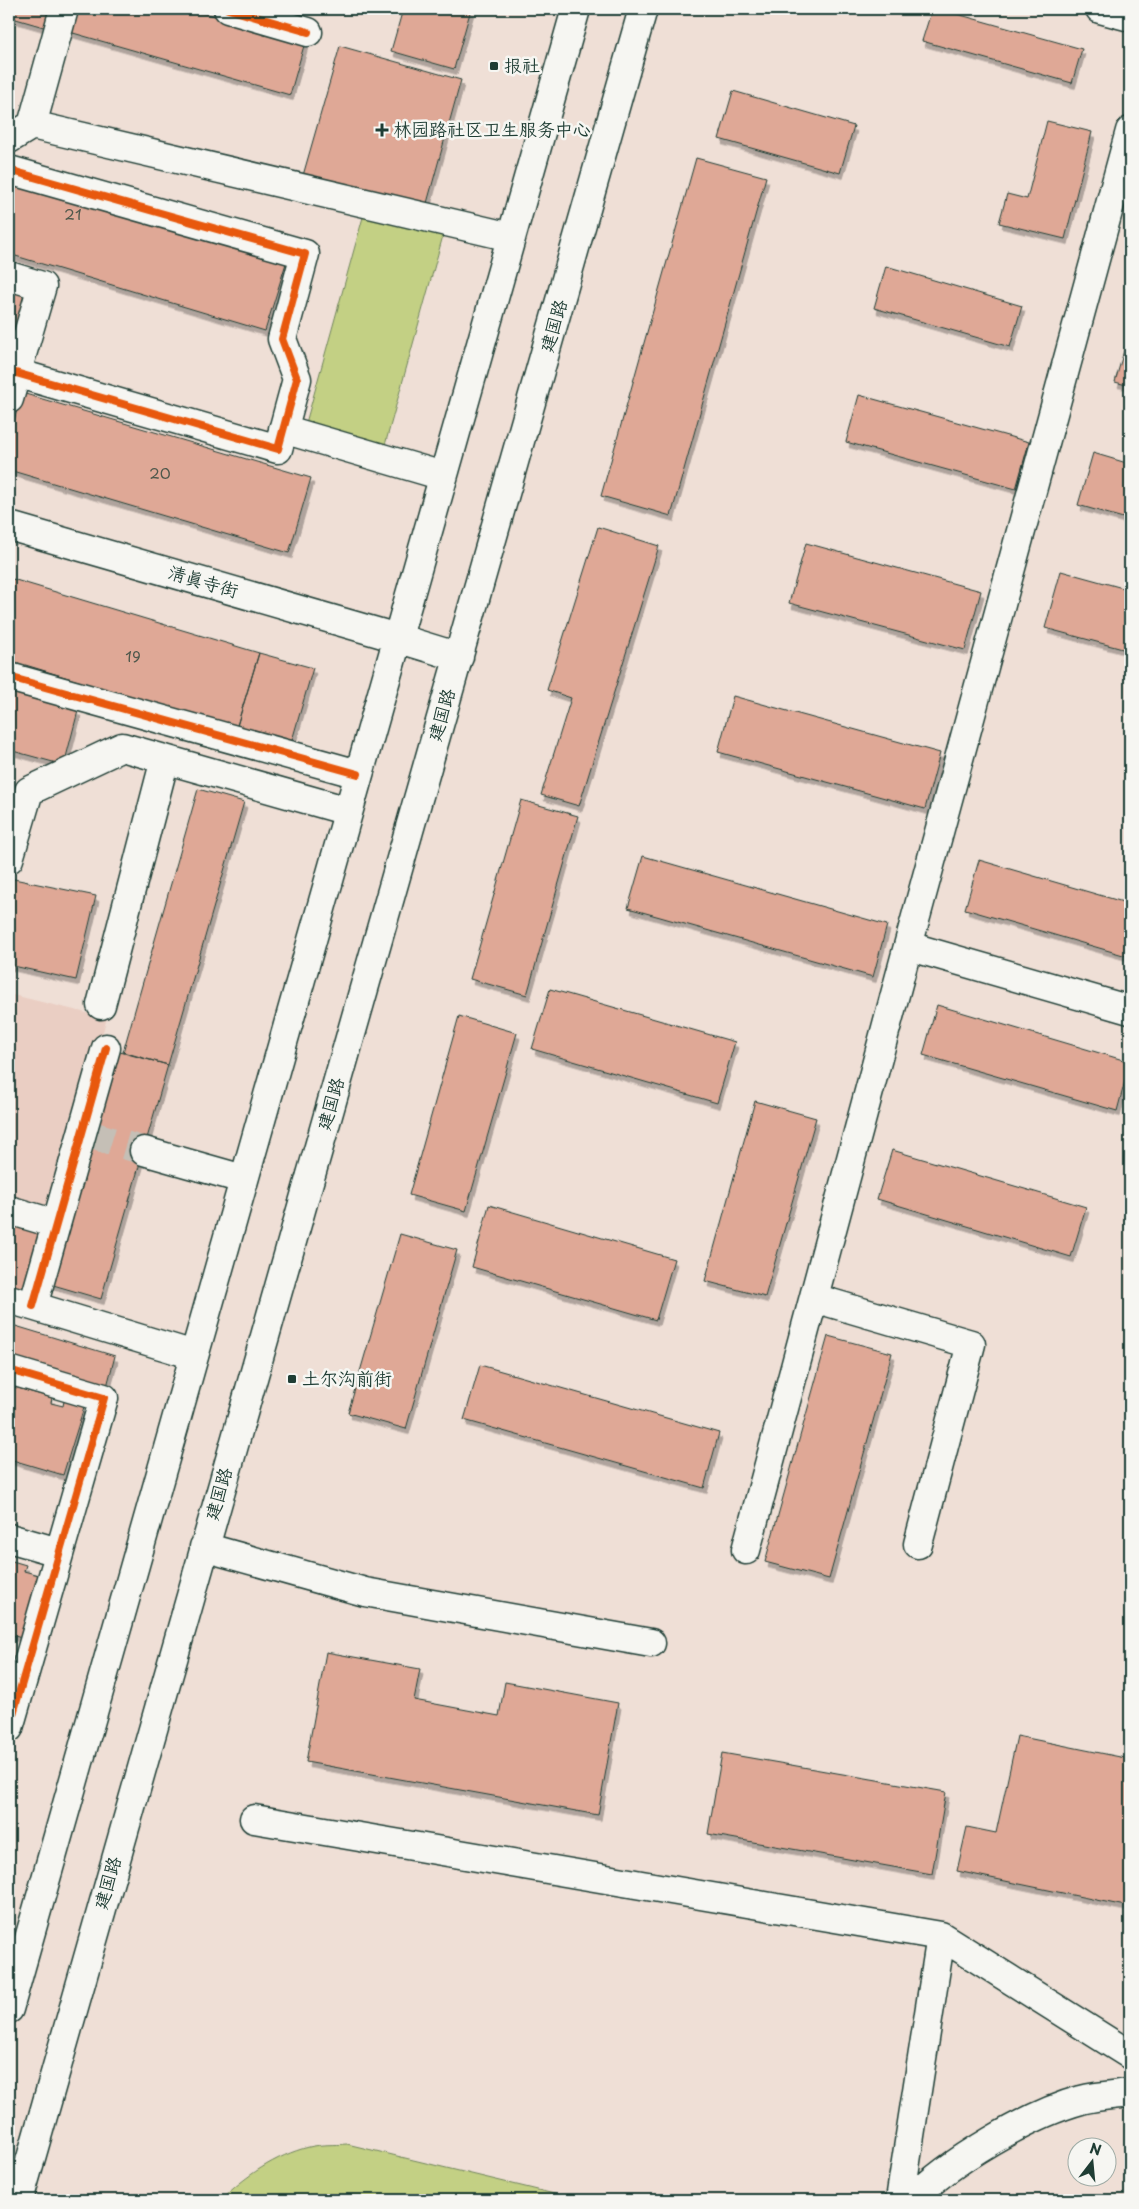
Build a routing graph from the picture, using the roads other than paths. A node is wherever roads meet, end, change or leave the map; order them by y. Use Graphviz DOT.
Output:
graph roads {
  1 [pos="64,9"];
  2 [pos="228,9"];
  3 [pos="576,9"];
  4 [pos="643,9"];
  5 [pos="1100,9"];
  6 [pos="1130,17"];
  7 [pos="308,32"];
  8 [pos="32,125"];
  9 [pos="1130,131"];
  10 [pos="9,139"];
  11 [pos="9,170"];
  12 [pos="511,237"];
  13 [pos="9,276"];
  14 [pos="16,373"];
  15 [pos="9,399"];
  16 [pos="283,429"];
  17 [pos="443,476"];
  18 [pos="9,526"];
  19 [pos="397,638"];
  20 [pos="459,657"];
  21 [pos="9,677"];
  22 [pos="165,759"];
  23 [pos="358,774"];
  24 [pos="348,811"];
  25 [pos="9,859"];
  26 [pos="908,946"];
  27 [pos="101,1006"];
  28 [pos="1130,1010"];
  29 [pos="106,1048"];
  30 [pos="144,1151"];
  31 [pos="243,1180"];
  32 [pos="9,1210"];
  33 [pos="56,1224"];
  34 [pos="814,1298"];
  35 [pos="21,1302"];
  36 [pos="194,1355"];
  37 [pos="9,1370"];
  38 [pos="9,1538"];
  39 [pos="918,1544"];
  40 [pos="204,1547"];
  41 [pos="746,1550"];
  42 [pos="58,1552"];
  43 [pos="652,1643"];
  44 [pos="10,1717"];
  45 [pos="254,1819"];
  46 [pos="941,1936"];
  47 [pos="9,2009"];
  48 [pos="1130,2054"];
  49 [pos="1130,2093"];
  50 [pos="19,2200"];
  51 [pos="900,2200"];
  52 [pos="912,2200"];
  1 -- 8 [label="main road"];
  2 -- 7 [label="main road"];
  3 -- 12 [label="main road"];
  4 -- 20 [label="main road, 建国路"];
  5 -- 6 [label="main road"];
  8 -- 10 [label="main road"];
  8 -- 12 [label="main road"];
  9 -- 26 [label="main road"];
  11 -- 16 [label="main road"];
  12 -- 17 [label="main road"];
  13 -- 14 [label="main road"];
  14 -- 15 [label="main road"];
  14 -- 16 [label="main road"];
  16 -- 17 [label="main road"];
  17 -- 19 [label="main road"];
  18 -- 19 [label="main road, 清真寺街"];
  19 -- 20 [label="main road, 清真寺街"];
  19 -- 23 [label="main road"];
  20 -- 40 [label="main road, 建国路"];
  21 -- 23 [label="main road"];
  22 -- 24 [label="main road"];
  22 -- 25 [label="main road"];
  22 -- 27 [label="main road"];
  23 -- 24 [label="main road"];
  24 -- 31 [label="main road"];
  26 -- 28 [label="main road"];
  26 -- 34 [label="main road"];
  29 -- 33 [label="main road"];
  30 -- 31 [label="main road"];
  31 -- 36 [label="main road"];
  32 -- 33 [label="main road"];
  33 -- 35 [label="main road"];
  34 -- 39 [label="main road"];
  34 -- 41 [label="main road"];
  35 -- 36 [label="main road"];
  36 -- 47 [label="main road"];
  37 -- 42 [label="main road"];
  38 -- 42 [label="main road"];
  40 -- 43 [label="main road"];
  40 -- 50 [label="main road, 建国路"];
  42 -- 44 [label="main road"];
  45 -- 46 [label="main road"];
  46 -- 48 [label="main road"];
  46 -- 51 [label="main road"];
  49 -- 52 [label="main road"];
}
